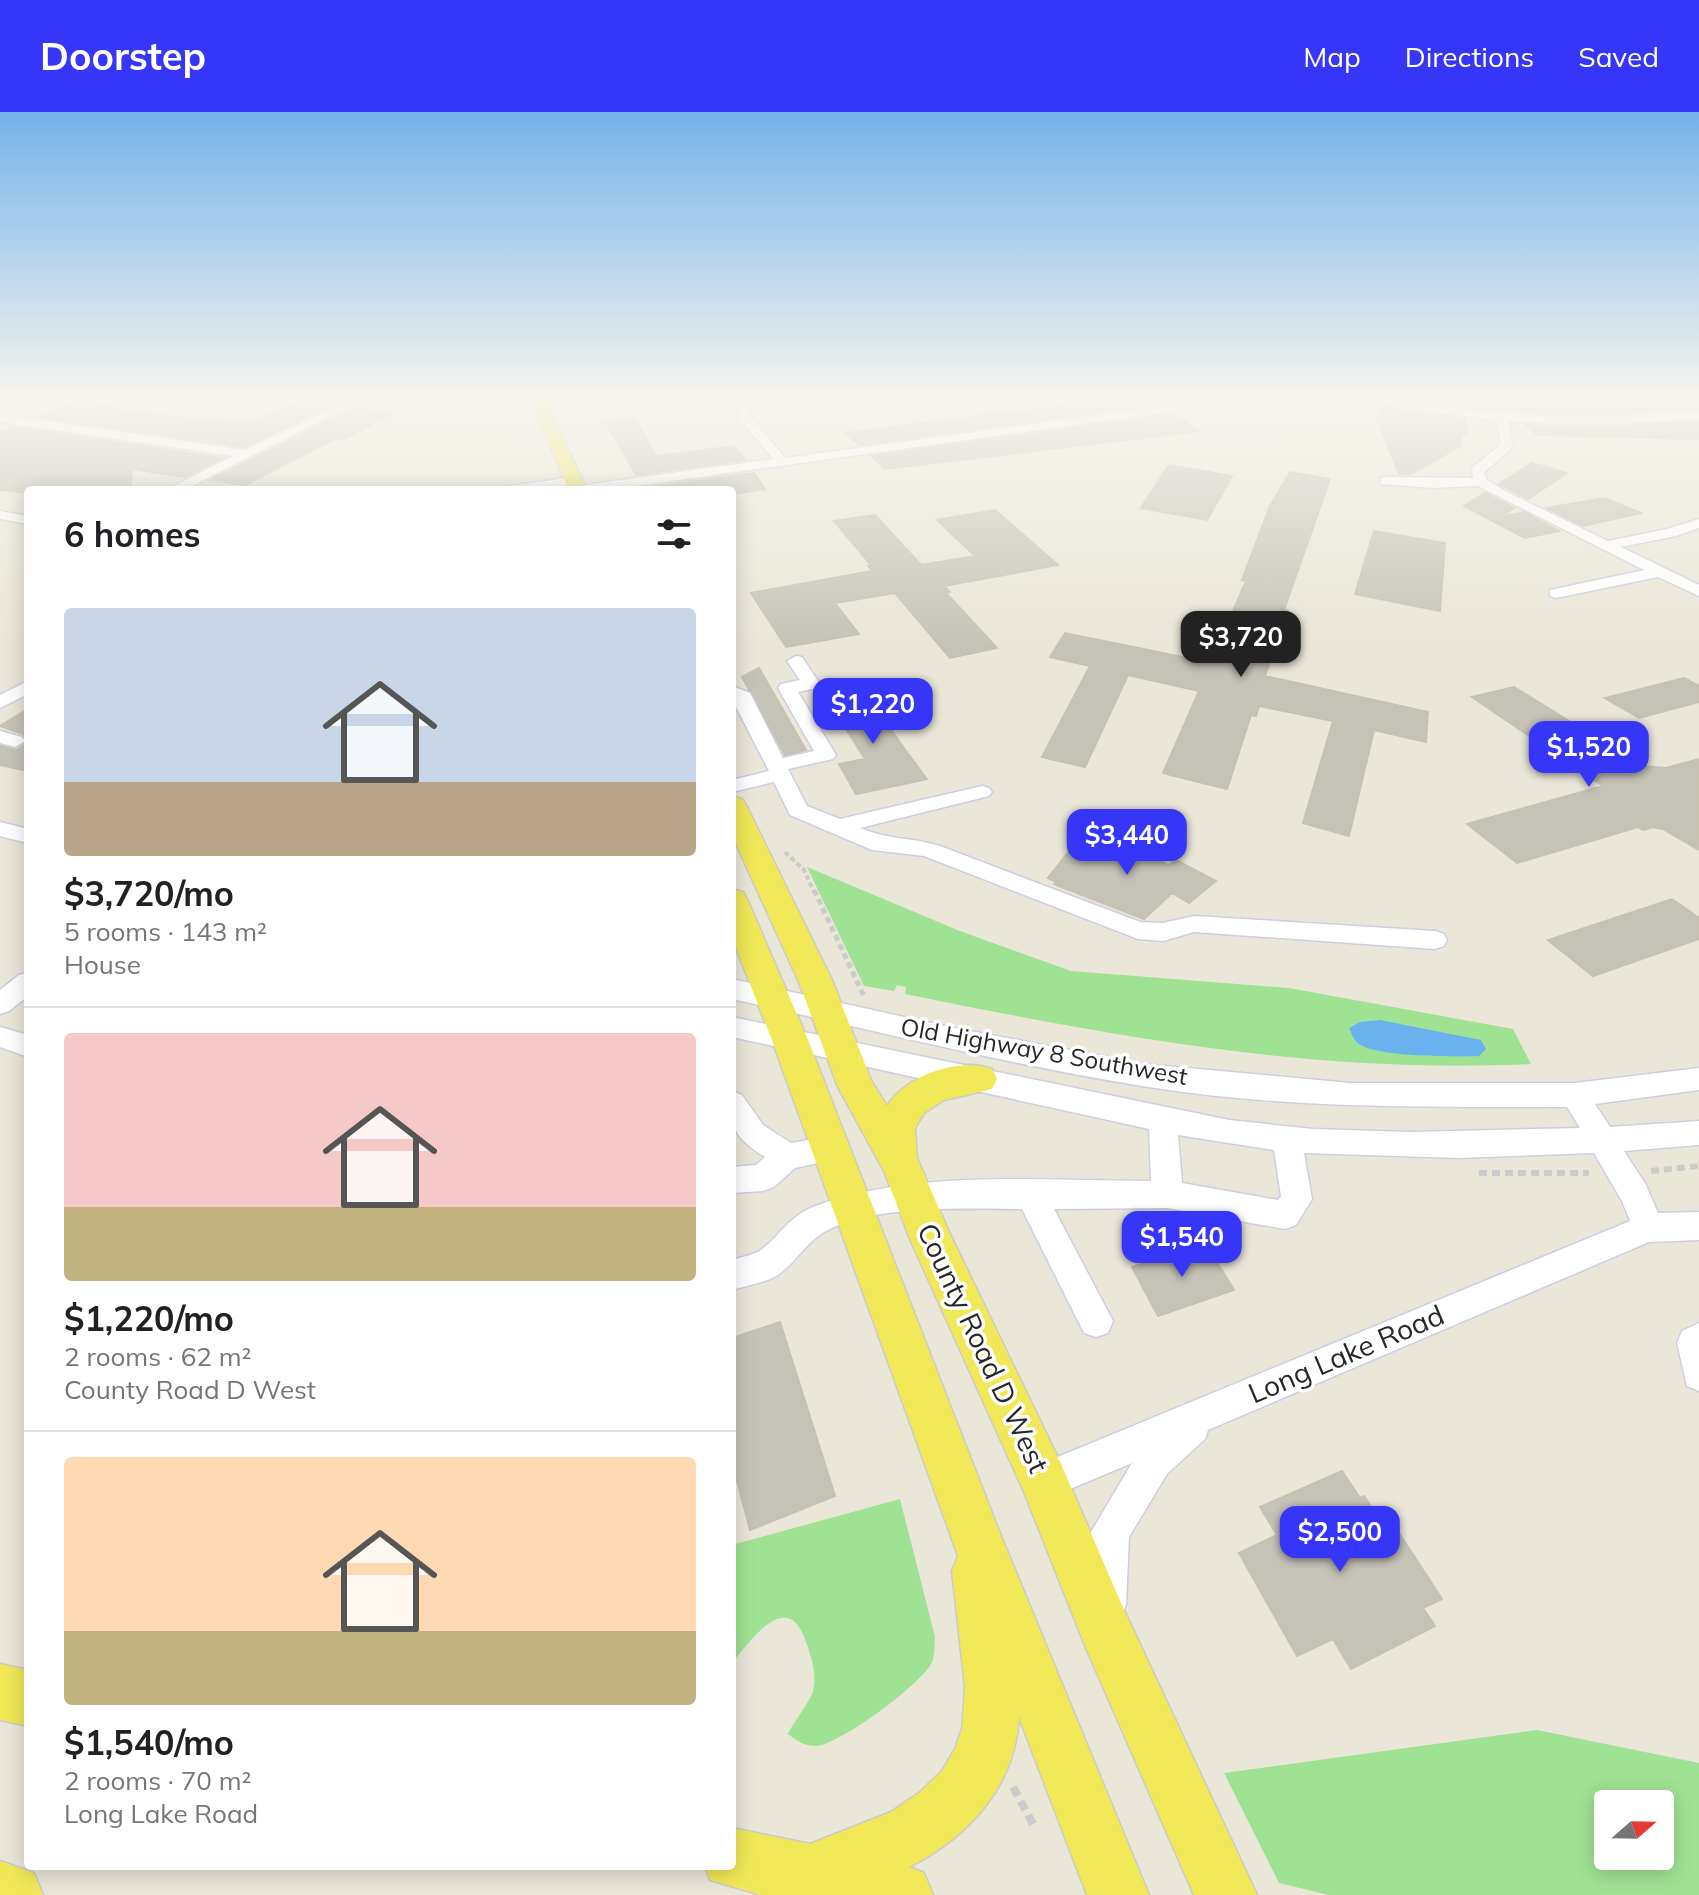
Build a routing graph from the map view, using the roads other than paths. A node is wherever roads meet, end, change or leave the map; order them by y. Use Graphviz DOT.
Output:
graph roads {
  1 [pos="615,482"];
  2 [pos="1405,482"];
  3 [pos="1441,482"];
  4 [pos="1495,482"];
  5 [pos="584,486"];
  6 [pos="0,515"];
  7 [pos="24,519"];
  8 [pos="1699,523"];
  9 [pos="1606,546"];
  10 [pos="1659,572"];
  11 [pos="1699,591"];
  12 [pos="1556,593"];
  13 [pos="796,661"];
  14 [pos="24,689"];
  15 [pos="758,692"];
  16 [pos="0,702"];
  17 [pos="778,770"];
  18 [pos="736,785"];
  19 [pos="982,792"];
  20 [pos="736,814"];
  21 [pos="838,826"];
  22 [pos="0,829"];
  23 [pos="24,835"];
  24 [pos="736,918"];
  25 [pos="1435,940"];
  26 [pos="24,985"];
  27 [pos="736,990"];
  28 [pos="774,998"];
  29 [pos="0,1004"];
  30 [pos="827,1011"];
  31 [pos="736,1028"];
  32 [pos="0,1037"];
  33 [pos="790,1040"];
  34 [pos="24,1045"];
  35 [pos="844,1050"];
  36 [pos="979,1079"];
  37 [pos="1699,1079"];
  38 [pos="1575,1095"];
  39 [pos="736,1109"];
  40 [pos="1163,1121"];
  41 [pos="1699,1133"];
  42 [pos="1287,1137"];
  43 [pos="1600,1140"];
  44 [pos="831,1149"];
  45 [pos="787,1156"];
  46 [pos="736,1180"];
  47 [pos="908,1181"];
  48 [pos="1167,1194"];
  49 [pos="1031,1196"];
  50 [pos="853,1208"];
  51 [pos="1699,1226"];
  52 [pos="1648,1228"];
  53 [pos="736,1274"];
  54 [pos="1096,1321"];
  55 [pos="1699,1340"];
  56 [pos="1699,1374"];
  57 [pos="1207,1412"];
  58 [pos="1044,1481"];
  59 [pos="974,1531"];
  60 [pos="1105,1629"];
  61 [pos="0,1692"];
  62 [pos="24,1697"];
  63 [pos="736,1859"];
  64 [pos="810,1875"];
  65 [pos="0,1892"];
  66 [pos="12,1895"];
  67 [pos="902,1895"];
  68 [pos="1118,1895"];
  69 [pos="1226,1895"];
  1 -- 5 [label="street"];
  2 -- 3 [label="street"];
  4 -- 9 [label="street"];
  6 -- 7 [label="street"];
  8 -- 9 [label="street"];
  9 -- 10 [label="street"];
  10 -- 11 [label="street"];
  10 -- 12 [label="street"];
  13 -- 15 [label="street"];
  14 -- 16 [label="street"];
  15 -- 17 [label="street"];
  15 -- 17 [label="street"];
  17 -- 18 [label="street"];
  17 -- 21 [label="street"];
  19 -- 21 [label="street"];
  20 -- 30 [label="main road, County Road D West"];
  21 -- 25 [label="street"];
  22 -- 23 [label="street"];
  24 -- 28 [label="main road"];
  26 -- 29 [label="street"];
  27 -- 28 [label="street, Old Highway 8 Southwest"];
  28 -- 30 [label="street, Old Highway 8 Southwest"];
  28 -- 33 [label="main road"];
  30 -- 35 [label="main road, County Road D West"];
  30 -- 38 [label="street, Old Highway 8 Southwest"];
  31 -- 33 [label="street, Old Highway 8 Southwest"];
  32 -- 34 [label="street"];
  33 -- 35 [label="street, Old Highway 8 Southwest"];
  33 -- 44 [label="main road"];
  35 -- 36 [label="street, Old Highway 8 Southwest"];
  35 -- 47 [label="main road, County Road D West"];
  36 -- 40 [label="street, Old Highway 8 Southwest"];
  36 -- 47 [label="main road"];
  37 -- 38 [label="street, Old Highway 8 Southwest"];
  38 -- 43 [label="street"];
  39 -- 45 [label="street"];
  40 -- 42 [label="street, Old Highway 8 Southwest"];
  40 -- 48 [label="street"];
  41 -- 43 [label="street, Old Highway 8 Southwest"];
  42 -- 43 [label="street, Old Highway 8 Southwest"];
  42 -- 48 [label="street"];
  43 -- 52 [label="street"];
  44 -- 45 [label="street"];
  44 -- 50 [label="main road"];
  45 -- 46 [label="street"];
  47 -- 49 [label="street"];
  47 -- 50 [label="street"];
  47 -- 58 [label="main road, County Road D West"];
  48 -- 49 [label="street"];
  49 -- 54 [label="street"];
  50 -- 53 [label="street"];
  50 -- 59 [label="main road"];
  51 -- 52 [label="street, Long Lake Road"];
  52 -- 57 [label="street, Long Lake Road"];
  55 -- 56 [label="street"];
  57 -- 58 [label="street, Long Lake Road"];
  57 -- 60 [label="street"];
  58 -- 60 [label="main road, County Road D West"];
  59 -- 64 [label="main road"];
  59 -- 68 [label="main road"];
  60 -- 69 [label="main road, County Road D West"];
  61 -- 62 [label="main road"];
  63 -- 64 [label="main road"];
  64 -- 67 [label="main road"];
  65 -- 66 [label="main road"];
}
